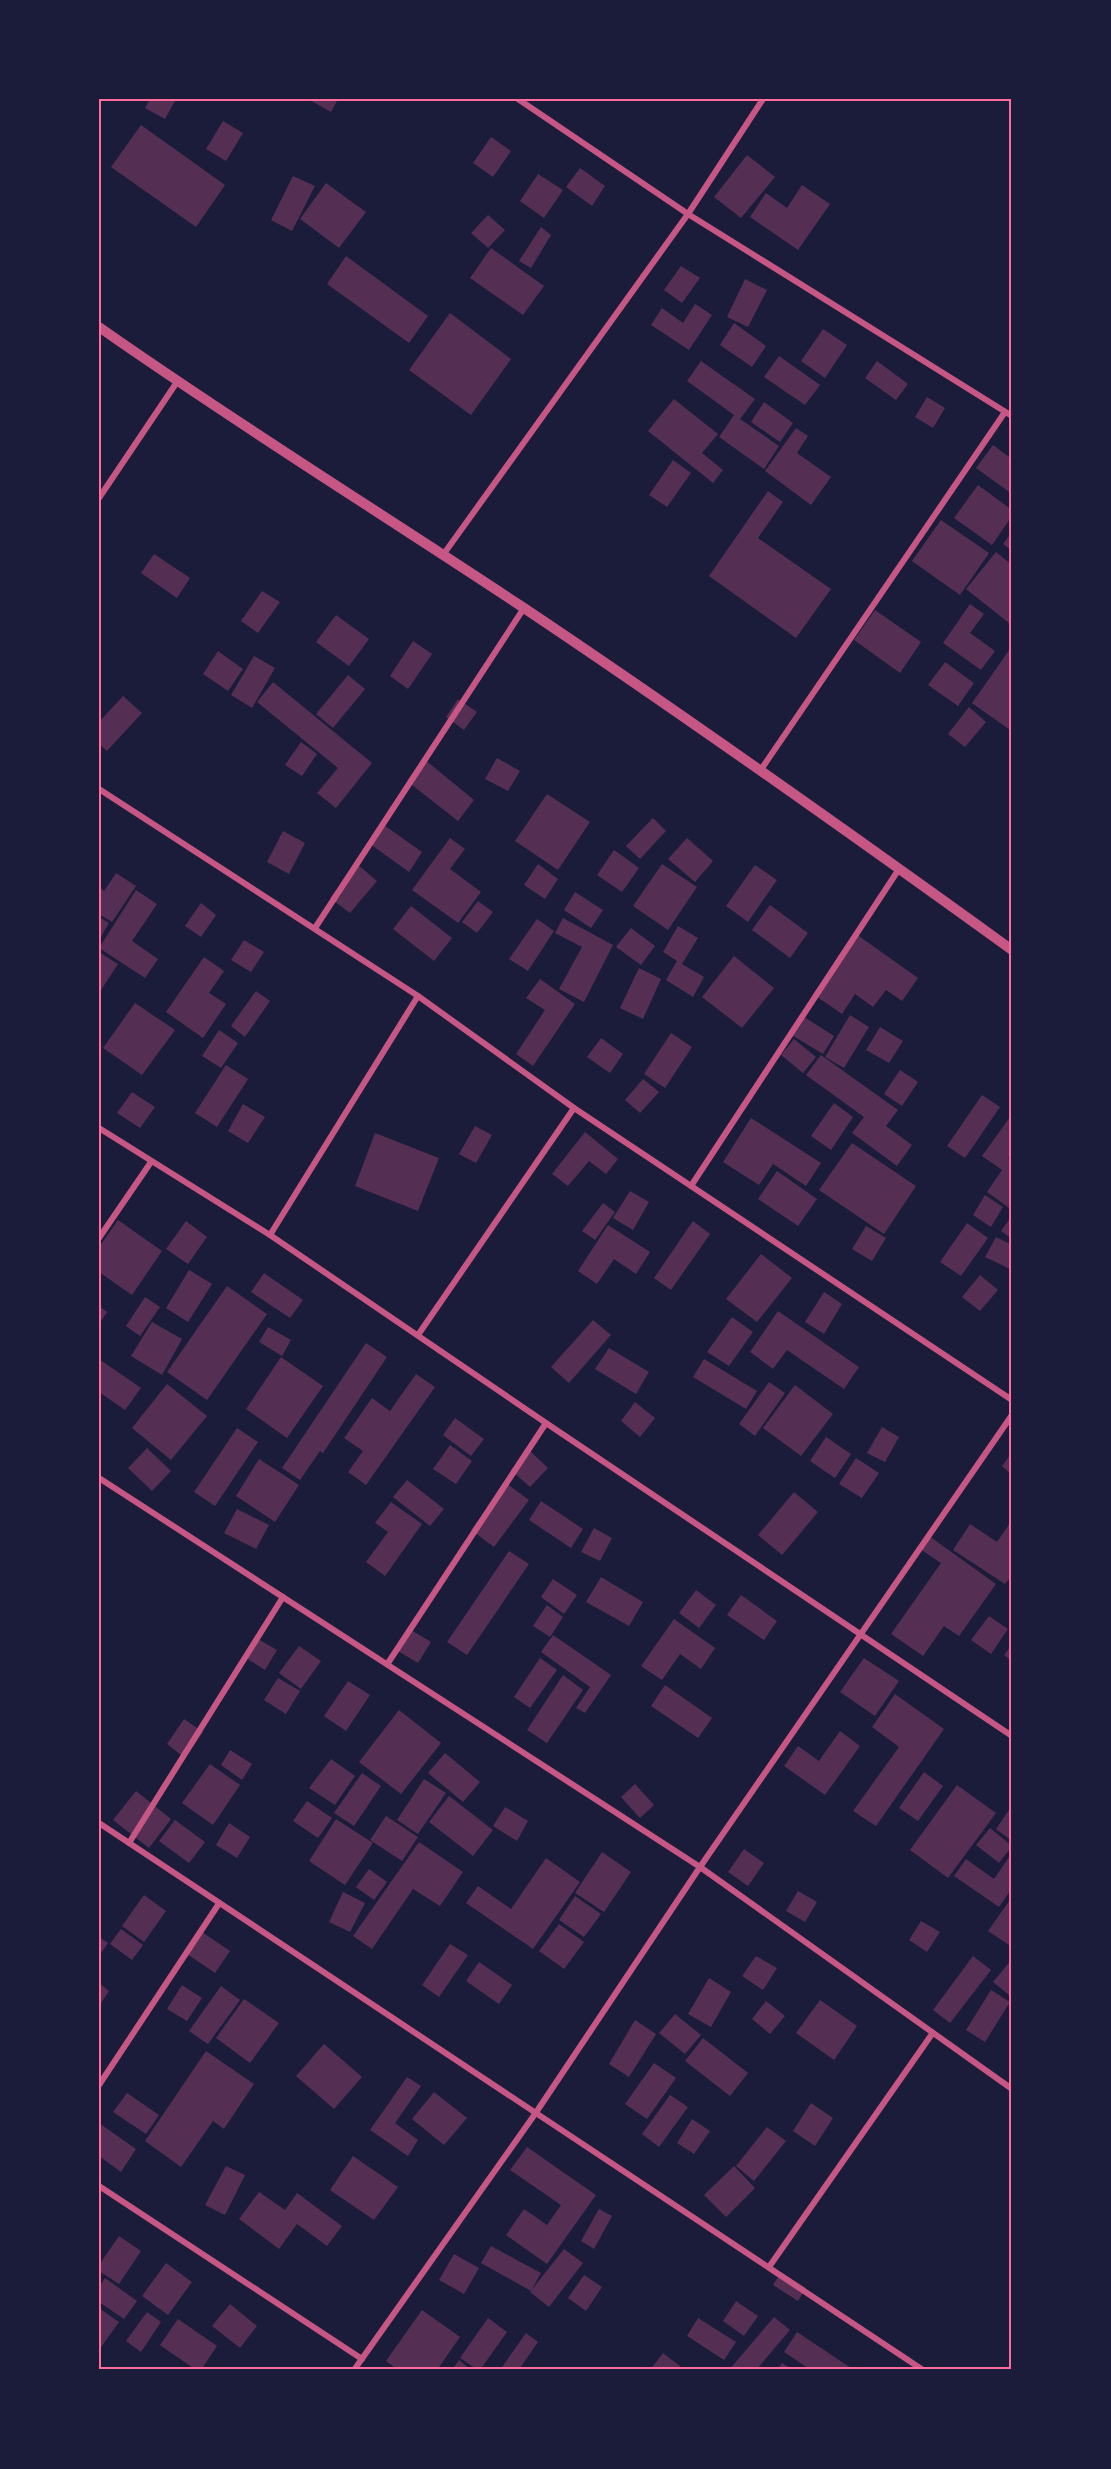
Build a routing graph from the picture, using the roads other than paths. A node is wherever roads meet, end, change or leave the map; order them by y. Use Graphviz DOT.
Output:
graph roads {
  1 [pos="518,99"];
  2 [pos="763,99"];
  3 [pos="688,214"];
  4 [pos="99,327"];
  5 [pos="177,382"];
  6 [pos="1005,412"];
  7 [pos="1012,416"];
  8 [pos="99,498"];
  9 [pos="443,555"];
  10 [pos="524,608"];
  11 [pos="760,771"];
  12 [pos="99,789"];
  13 [pos="899,869"];
  14 [pos="315,928"];
  15 [pos="1012,950"];
  16 [pos="418,996"];
  17 [pos="574,1108"];
  18 [pos="99,1128"];
  19 [pos="151,1162"];
  20 [pos="691,1186"];
  21 [pos="270,1235"];
  22 [pos="99,1238"];
  23 [pos="418,1335"];
  24 [pos="1012,1400"];
  25 [pos="1012,1414"];
  26 [pos="546,1423"];
  27 [pos="99,1478"];
  28 [pos="283,1597"];
  29 [pos="861,1635"];
  30 [pos="388,1663"];
  31 [pos="1012,1736"];
  32 [pos="99,1823"];
  33 [pos="129,1843"];
  34 [pos="700,1867"];
  35 [pos="218,1905"];
  36 [pos="932,2034"];
  37 [pos="99,2085"];
  38 [pos="1012,2089"];
  39 [pos="535,2114"];
  40 [pos="99,2186"];
  41 [pos="769,2267"];
  42 [pos="362,2359"];
  43 [pos="354,2370"];
  44 [pos="922,2370"];
  1 -- 3 [label="street"];
  2 -- 3 [label="street"];
  3 -- 6 [label="street"];
  3 -- 9 [label="street"];
  4 -- 5 [label="street"];
  5 -- 8 [label="street"];
  5 -- 9 [label="street"];
  6 -- 7 [label="street"];
  6 -- 11 [label="street"];
  9 -- 10 [label="street"];
  10 -- 11 [label="street"];
  10 -- 14 [label="street"];
  11 -- 13 [label="street"];
  12 -- 14 [label="street"];
  13 -- 15 [label="street"];
  13 -- 20 [label="street"];
  14 -- 16 [label="street"];
  16 -- 17 [label="street"];
  16 -- 21 [label="street"];
  17 -- 20 [label="street"];
  17 -- 23 [label="street"];
  18 -- 19 [label="street"];
  19 -- 21 [label="street"];
  19 -- 22 [label="street"];
  20 -- 24 [label="street"];
  21 -- 23 [label="street"];
  23 -- 26 [label="street"];
  25 -- 29 [label="street"];
  26 -- 29 [label="street"];
  26 -- 30 [label="street"];
  27 -- 28 [label="street"];
  28 -- 30 [label="street"];
  28 -- 33 [label="street"];
  29 -- 31 [label="street"];
  29 -- 34 [label="street"];
  30 -- 34 [label="street"];
  32 -- 33 [label="street"];
  33 -- 35 [label="street"];
  34 -- 36 [label="street"];
  34 -- 39 [label="street"];
  35 -- 37 [label="street"];
  35 -- 39 [label="street"];
  36 -- 38 [label="street"];
  36 -- 41 [label="street"];
  39 -- 41 [label="street"];
  39 -- 42 [label="street"];
  40 -- 42 [label="street"];
  41 -- 44 [label="street"];
  42 -- 43 [label="street"];
}
